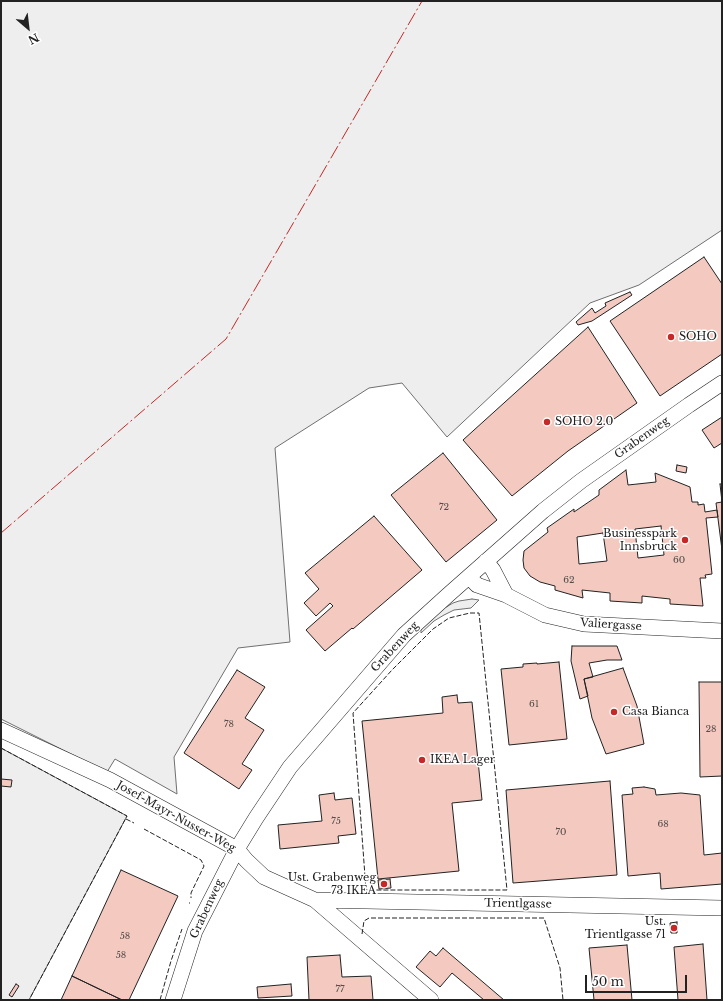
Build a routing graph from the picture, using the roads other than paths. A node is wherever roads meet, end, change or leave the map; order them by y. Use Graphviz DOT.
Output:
graph roads {
  1 [pos="722,383"];
  2 [pos="486,561"];
  3 [pos="469,577"];
  4 [pos="506,595"];
  5 [pos="722,631"];
  6 [pos="1,730"];
  7 [pos="237,849"];
  8 [pos="315,900"];
  9 [pos="722,908"];
  10 [pos="173,1000"];
  11 [pos="430,1000"];
  1 -- 2 [label="street, Grabenweg"];
  2 -- 3 [label="street, Grabenweg"];
  2 -- 4 [label="street"];
  3 -- 4 [label="street, Valiergasse"];
  3 -- 7 [label="street, Grabenweg"];
  4 -- 5 [label="street, Valiergasse"];
  6 -- 7 [label="street, Josef-Mayr-Nusser-Weg"];
  7 -- 8 [label="street, Josef-Mayr-Nusser-Weg"];
  7 -- 10 [label="street, Grabenweg"];
  8 -- 9 [label="street, Trientlgasse"];
  8 -- 11 [label="street, Josef-Mayr-Nusser-Weg"];
}
